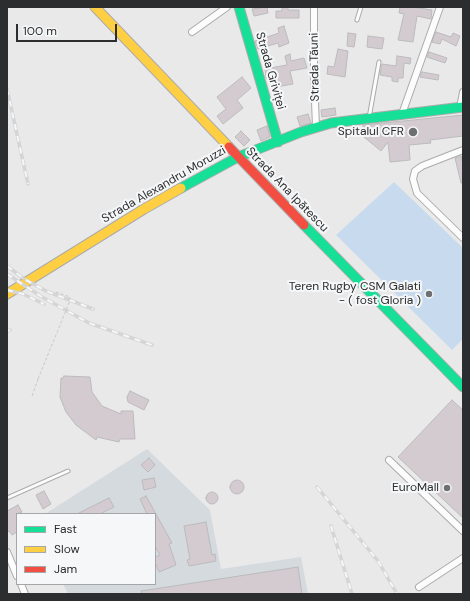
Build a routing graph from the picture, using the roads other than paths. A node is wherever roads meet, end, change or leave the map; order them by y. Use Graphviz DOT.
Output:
graph roads {
  1 [pos="95,7"];
  2 [pos="227,7"];
  3 [pos="239,7"];
  4 [pos="314,7"];
  5 [pos="361,7"];
  6 [pos="440,7"];
  7 [pos="357,20"];
  8 [pos="192,32"];
  9 [pos="379,62"];
  10 [pos="463,92"];
  11 [pos="462,108"];
  12 [pos="402,114"];
  13 [pos="369,118"];
  14 [pos="316,127"];
  15 [pos="278,142"];
  16 [pos="463,150"];
  17 [pos="238,157"];
  18 [pos="463,238"];
  19 [pos="7,294"];
  20 [pos="463,387"];
  21 [pos="389,460"];
  22 [pos="68,471"];
  23 [pos="7,498"];
  24 [pos="463,531"];
  25 [pos="7,552"];
  26 [pos="463,558"];
  27 [pos="16,574"];
  28 [pos="419,587"];
  1 -- 17 [label="street, Strada Ana Ipătescu"];
  2 -- 8 [label="street"];
  3 -- 15 [label="street, Strada Griviței"];
  4 -- 14 [label="street, Strada Tăuni"];
  5 -- 7 [label="lane"];
  6 -- 12 [label="street"];
  9 -- 13 [label="lane"];
  10 -- 11 [label="street"];
  11 -- 12 [label="street, Strada Alexandru Moruzzi"];
  12 -- 13 [label="street, Strada Alexandru Moruzzi"];
  13 -- 14 [label="street, Strada Alexandru Moruzzi"];
  14 -- 15 [label="street, Strada Alexandru Moruzzi"];
  15 -- 17 [label="street, Strada Alexandru Moruzzi"];
  16 -- 18 [label="street"];
  17 -- 19 [label="street, Strada Alexandru Moruzzi"];
  17 -- 20 [label="street, Strada Ana Ipătescu"];
  21 -- 24 [label="street"];
  22 -- 23 [label="lane"];
  25 -- 27 [label="street"];
  26 -- 28 [label="street"];
}
